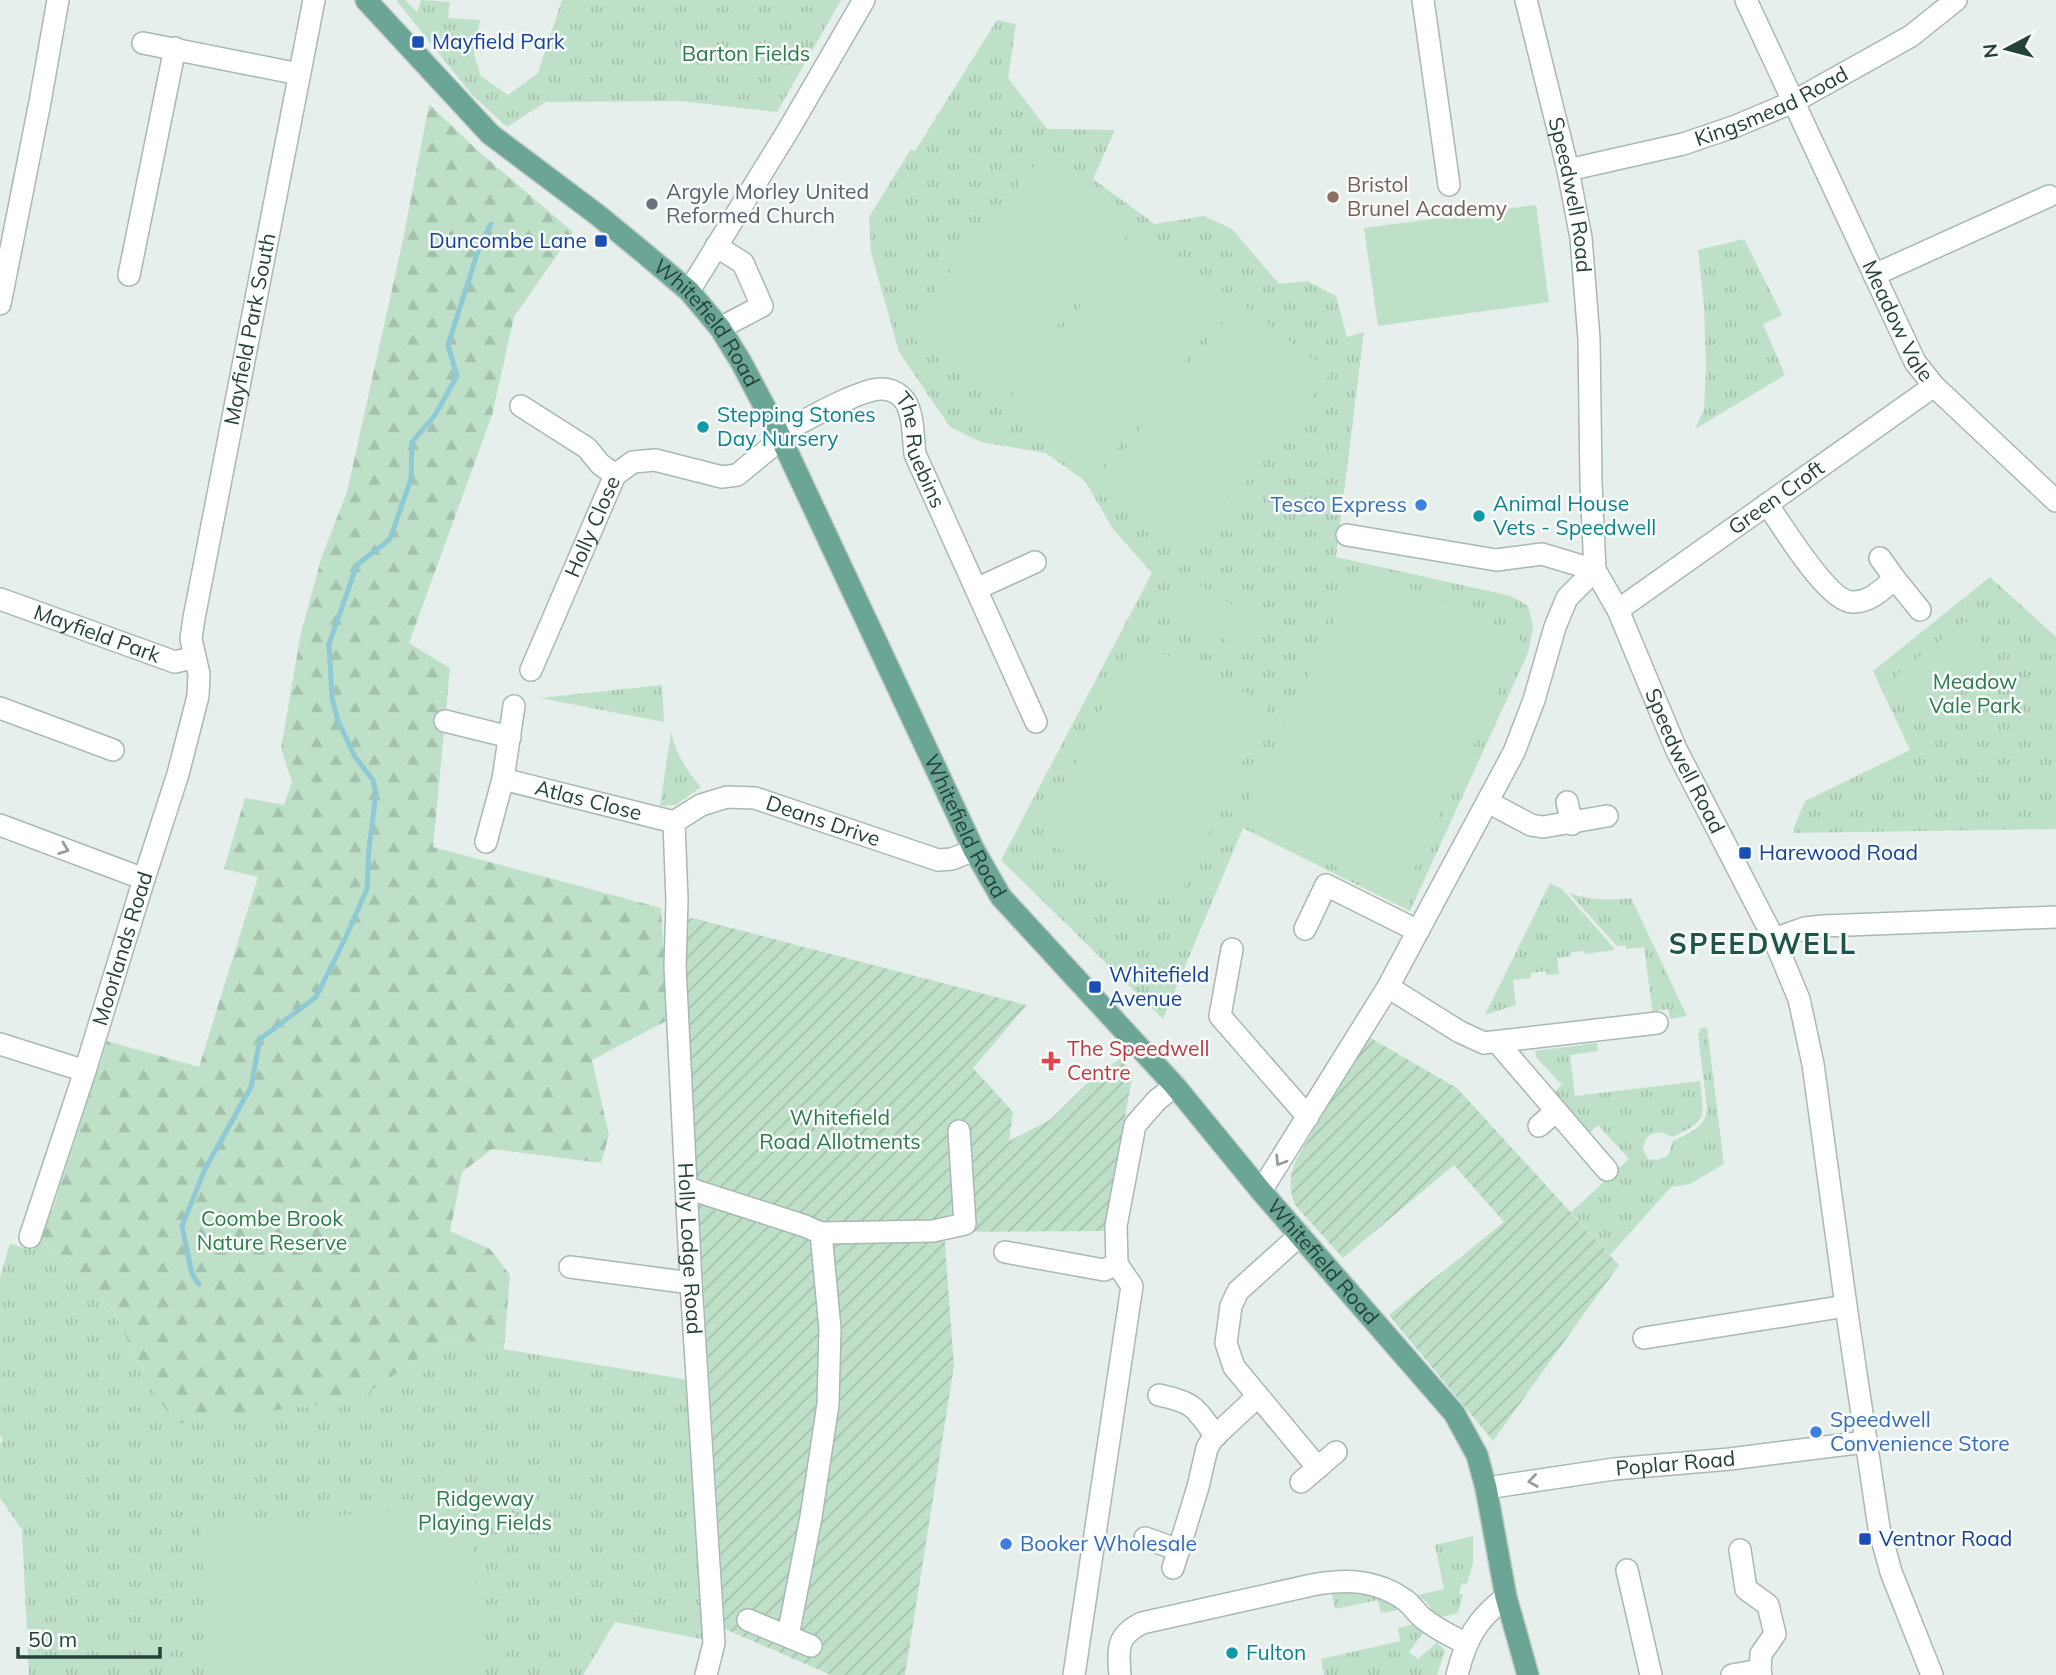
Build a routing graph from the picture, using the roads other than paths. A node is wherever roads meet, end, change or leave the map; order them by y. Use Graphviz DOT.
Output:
graph roads {
  1 [pos="58,0"];
  2 [pos="314,0"];
  3 [pos="366,0"];
  4 [pos="864,0"];
  5 [pos="1423,0"];
  6 [pos="1526,0"];
  7 [pos="1746,0"];
  8 [pos="1955,0"];
  9 [pos="144,43"];
  10 [pos="175,48"];
  11 [pos="299,74"];
  12 [pos="1793,102"];
  13 [pos="1568,170"];
  14 [pos="1449,185"];
  15 [pos="2049,197"];
  16 [pos="716,246"];
  17 [pos="129,275"];
  18 [pos="1874,275"];
  19 [pos="689,291"];
  20 [pos="0,304"];
  21 [pos="720,328"];
  22 [pos="1934,386"];
  23 [pos="521,406"];
  24 [pos="780,437"];
  25 [pos="615,475"];
  26 [pos="2053,492"];
  27 [pos="1767,504"];
  28 [pos="1347,535"];
  29 [pos="1880,558"];
  30 [pos="1035,562"];
  31 [pos="1595,570"];
  32 [pos="1895,579"];
  33 [pos="976,589"];
  34 [pos="0,599"];
  35 [pos="1618,610"];
  36 [pos="1920,610"];
  37 [pos="195,657"];
  38 [pos="531,670"];
  39 [pos="514,706"];
  40 [pos="0,708"];
  41 [pos="445,721"];
  42 [pos="1036,722"];
  43 [pos="510,737"];
  44 [pos="113,750"];
  45 [pos="503,779"];
  46 [pos="1488,802"];
  47 [pos="1567,802"];
  48 [pos="1607,816"];
  49 [pos="674,822"];
  50 [pos="1572,824"];
  51 [pos="0,825"];
  52 [pos="486,842"];
  53 [pos="974,850"];
  54 [pos="144,879"];
  55 [pos="2056,917"];
  56 [pos="1305,929"];
  57 [pos="1418,932"];
  58 [pos="1774,939"];
  59 [pos="1232,949"];
  60 [pos="1388,987"];
  61 [pos="1657,1023"];
  62 [pos="1497,1042"];
  63 [pos="0,1044"];
  64 [pos="85,1071"];
  65 [pos="1175,1086"];
  66 [pos="1556,1111"];
  67 [pos="1308,1117"];
  68 [pos="1539,1126"];
  69 [pos="959,1131"];
  70 [pos="1607,1170"];
  71 [pos="687,1188"];
  72 [pos="1261,1191"];
  73 [pos="821,1233"];
  74 [pos="1300,1235"];
  75 [pos="30,1237"];
  76 [pos="1005,1252"];
  77 [pos="1117,1264"];
  78 [pos="570,1267"];
  79 [pos="691,1283"];
  80 [pos="1846,1306"];
  81 [pos="1644,1338"];
  82 [pos="1159,1395"];
  83 [pos="1258,1396"];
  84 [pos="1216,1436"];
  85 [pos="1866,1443"];
  86 [pos="1336,1452"];
  87 [pos="1318,1468"];
  88 [pos="1301,1482"];
  89 [pos="1486,1488"];
  90 [pos="1145,1538"];
  91 [pos="1740,1549"];
  92 [pos="1627,1570"];
  93 [pos="1506,1597"];
  94 [pos="748,1620"];
  95 [pos="788,1636"];
  96 [pos="1466,1644"];
  97 [pos="811,1646"];
  98 [pos="1761,1672"];
  99 [pos="706,1675"];
  100 [pos="1074,1675"];
  101 [pos="1120,1675"];
  102 [pos="1457,1675"];
  103 [pos="1528,1675"];
  104 [pos="1651,1675"];
  105 [pos="1732,1675"];
  106 [pos="1932,1675"];
  1 -- 20 [label="street"];
  2 -- 11 [label="street, Mayfield Park South"];
  3 -- 19 [label="main road, Whitefield Road"];
  4 -- 16 [label="street"];
  5 -- 14 [label="street"];
  6 -- 13 [label="street, Speedwell Road"];
  7 -- 12 [label="street, Meadow Vale"];
  8 -- 12 [label="street, Kingsmead Road"];
  9 -- 10 [label="street"];
  10 -- 11 [label="street"];
  10 -- 17 [label="street"];
  11 -- 37 [label="street, Mayfield Park South"];
  12 -- 13 [label="street, Kingsmead Road"];
  12 -- 18 [label="street, Meadow Vale"];
  13 -- 31 [label="street, Speedwell Road"];
  15 -- 18 [label="street"];
  16 -- 19 [label="street"];
  16 -- 21 [label="street"];
  18 -- 22 [label="street, Meadow Vale"];
  19 -- 21 [label="main road, Whitefield Road"];
  21 -- 24 [label="main road, Whitefield Road"];
  22 -- 26 [label="street, Meadow Vale"];
  22 -- 27 [label="street, Green Croft"];
  23 -- 25 [label="street"];
  24 -- 25 [label="street, Holly Close"];
  24 -- 33 [label="street, The Ruebins"];
  24 -- 53 [label="main road, Whitefield Road"];
  25 -- 38 [label="street, Holly Close"];
  27 -- 32 [label="street"];
  27 -- 35 [label="street, Green Croft"];
  28 -- 31 [label="street"];
  29 -- 32 [label="street"];
  30 -- 33 [label="street"];
  31 -- 35 [label="street, Speedwell Road"];
  31 -- 46 [label="street"];
  32 -- 36 [label="street"];
  33 -- 42 [label="street, The Ruebins"];
  34 -- 37 [label="street, Mayfield Park"];
  35 -- 58 [label="street, Speedwell Road"];
  37 -- 54 [label="street, Moorlands Road"];
  39 -- 43 [label="street"];
  40 -- 44 [label="street"];
  41 -- 43 [label="street"];
  43 -- 45 [label="street"];
  45 -- 49 [label="street, Atlas Close"];
  45 -- 52 [label="street"];
  46 -- 50 [label="street"];
  46 -- 57 [label="street"];
  47 -- 50 [label="street"];
  48 -- 50 [label="street"];
  49 -- 53 [label="street, Deans Drive"];
  49 -- 71 [label="street, Holly Lodge Road"];
  51 -- 54 [label="street, one-way"];
  53 -- 65 [label="main road, Whitefield Road"];
  54 -- 64 [label="street, Moorlands Road"];
  55 -- 58 [label="street"];
  56 -- 57 [label="street"];
  57 -- 60 [label="street"];
  58 -- 80 [label="street, Speedwell Road"];
  59 -- 67 [label="street"];
  60 -- 62 [label="street"];
  60 -- 67 [label="street"];
  61 -- 62 [label="street"];
  62 -- 66 [label="street"];
  63 -- 64 [label="street"];
  64 -- 75 [label="street, Moorlands Road"];
  65 -- 72 [label="main road, Whitefield Road"];
  65 -- 77 [label="street"];
  66 -- 68 [label="street"];
  66 -- 70 [label="street"];
  67 -- 72 [label="street, one-way"];
  69 -- 73 [label="street"];
  71 -- 73 [label="street"];
  71 -- 79 [label="street, Holly Lodge Road"];
  72 -- 74 [label="main road, Whitefield Road"];
  73 -- 95 [label="street"];
  74 -- 83 [label="street"];
  74 -- 89 [label="main road, Whitefield Road"];
  76 -- 77 [label="street"];
  77 -- 100 [label="street"];
  78 -- 79 [label="street"];
  79 -- 99 [label="street, Holly Lodge Road"];
  80 -- 81 [label="street"];
  80 -- 85 [label="street, Speedwell Road"];
  82 -- 84 [label="street"];
  83 -- 84 [label="street"];
  83 -- 87 [label="street"];
  84 -- 90 [label="street"];
  85 -- 89 [label="street, Poplar Road, one-way"];
  85 -- 106 [label="street, Speedwell Road"];
  86 -- 87 [label="street"];
  87 -- 88 [label="street"];
  89 -- 93 [label="main road, Whitefield Road"];
  91 -- 98 [label="street"];
  92 -- 104 [label="street"];
  93 -- 96 [label="street"];
  93 -- 103 [label="main road, Whitefield Road"];
  94 -- 95 [label="street"];
  95 -- 97 [label="street"];
  96 -- 101 [label="street"];
  96 -- 102 [label="street"];
  98 -- 105 [label="street"];
}
